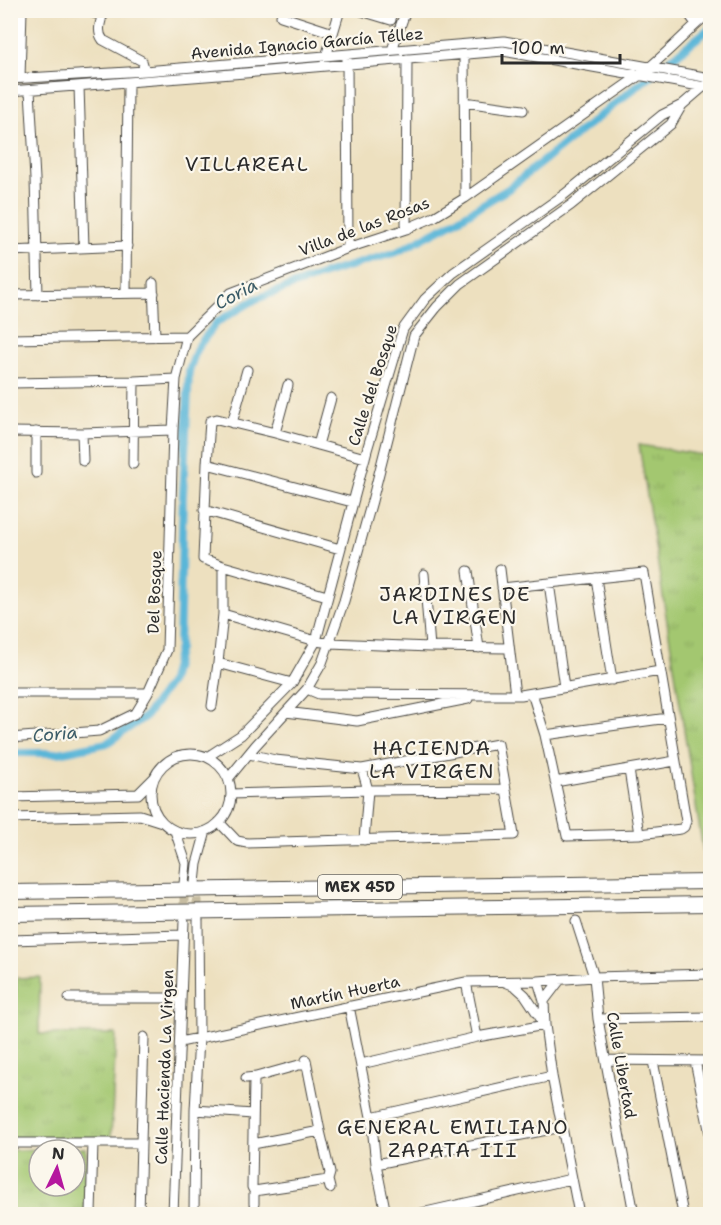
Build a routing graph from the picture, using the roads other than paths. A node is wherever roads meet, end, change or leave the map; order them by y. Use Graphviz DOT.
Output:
graph roads {
  1 [pos="22,10"];
  2 [pos="84,10"];
  3 [pos="340,10"];
  4 [pos="358,10"];
  5 [pos="406,10"];
  6 [pos="686,10"];
  7 [pos="711,12"];
  8 [pos="103,13"];
  9 [pos="280,16"];
  10 [pos="391,20"];
  11 [pos="696,24"];
  12 [pos="333,33"];
  13 [pos="392,50"];
  14 [pos="347,53"];
  15 [pos="327,55"];
  16 [pos="464,55"];
  17 [pos="406,59"];
  18 [pos="347,64"];
  19 [pos="324,66"];
  20 [pos="655,67"];
  21 [pos="245,68"];
  22 [pos="145,71"];
  23 [pos="644,76"];
  24 [pos="15,78"];
  25 [pos="128,82"];
  26 [pos="709,82"];
  27 [pos="79,86"];
  28 [pos="30,90"];
  29 [pos="10,91"];
  30 [pos="464,102"];
  31 [pos="682,105"];
  32 [pos="524,110"];
  33 [pos="465,198"];
  34 [pos="406,229"];
  35 [pos="127,246"];
  36 [pos="84,248"];
  37 [pos="348,248"];
  38 [pos="36,250"];
  39 [pos="10,251"];
  40 [pos="126,292"];
  41 [pos="10,295"];
  42 [pos="38,296"];
  43 [pos="187,336"];
  44 [pos="155,337"];
  45 [pos="10,339"];
  46 [pos="247,370"];
  47 [pos="176,379"];
  48 [pos="134,381"];
  49 [pos="10,383"];
  50 [pos="288,385"];
  51 [pos="331,398"];
  52 [pos="232,423"];
  53 [pos="173,430"];
  54 [pos="10,432"];
  55 [pos="36,432"];
  56 [pos="133,432"];
  57 [pos="82,433"];
  58 [pos="275,433"];
  59 [pos="318,445"];
  60 [pos="365,458"];
  61 [pos="83,461"];
  62 [pos="133,464"];
  63 [pos="207,464"];
  64 [pos="36,473"];
  65 [pos="352,502"];
  66 [pos="204,510"];
  67 [pos="340,549"];
  68 [pos="223,566"];
  69 [pos="500,569"];
  70 [pos="468,571"];
  71 [pos="424,574"];
  72 [pos="596,578"];
  73 [pos="549,583"];
  74 [pos="502,588"];
  75 [pos="327,596"];
  76 [pos="223,614"];
  77 [pos="316,640"];
  78 [pos="330,643"];
  79 [pos="430,647"];
  80 [pos="479,648"];
  81 [pos="508,648"];
  82 [pos="218,663"];
  83 [pos="660,671"];
  84 [pos="612,680"];
  85 [pos="292,683"];
  86 [pos="564,687"];
  87 [pos="307,690"];
  88 [pos="10,693"];
  89 [pos="148,693"];
  90 [pos="532,693"];
  91 [pos="488,695"];
  92 [pos="515,695"];
  93 [pos="212,706"];
  94 [pos="286,712"];
  95 [pos="668,718"];
  96 [pos="545,735"];
  97 [pos="10,738"];
  98 [pos="249,754"];
  99 [pos="207,757"];
  100 [pos="675,761"];
  101 [pos="362,769"];
  102 [pos="629,770"];
  103 [pos="154,778"];
  104 [pos="228,778"];
  105 [pos="555,782"];
  106 [pos="506,789"];
  107 [pos="368,790"];
  108 [pos="231,794"];
  109 [pos="10,797"];
  110 [pos="10,818"];
  111 [pos="162,822"];
  112 [pos="219,822"];
  113 [pos="175,831"];
  114 [pos="206,831"];
  115 [pos="639,834"];
  116 [pos="364,840"];
  117 [pos="711,882"];
  118 [pos="195,883"];
  119 [pos="184,884"];
  120 [pos="10,892"];
  121 [pos="711,904"];
  122 [pos="10,914"];
  123 [pos="198,920"];
  124 [pos="184,921"];
  125 [pos="576,921"];
  126 [pos="183,935"];
  127 [pos="10,940"];
  128 [pos="711,974"];
  129 [pos="594,977"];
  130 [pos="560,980"];
  131 [pos="500,981"];
  132 [pos="538,981"];
  133 [pos="466,982"];
  134 [pos="69,998"];
  135 [pos="181,998"];
  136 [pos="544,1001"];
  137 [pos="349,1006"];
  138 [pos="711,1017"];
  139 [pos="598,1019"];
  140 [pos="545,1025"];
  141 [pos="144,1037"];
  142 [pos="477,1037"];
  143 [pos="199,1038"];
  144 [pos="180,1042"];
  145 [pos="606,1060"];
  146 [pos="653,1061"];
  147 [pos="695,1061"];
  148 [pos="711,1061"];
  149 [pos="361,1064"];
  150 [pos="552,1076"];
  151 [pos="195,1113"];
  152 [pos="371,1116"];
  153 [pos="253,1117"];
  154 [pos="562,1127"];
  155 [pos="320,1131"];
  156 [pos="711,1134"];
  157 [pos="10,1143"];
  158 [pos="93,1143"];
  159 [pos="140,1143"];
  160 [pos="253,1144"];
  161 [pos="376,1164"];
  162 [pos="571,1179"];
  163 [pos="254,1191"];
  164 [pos="254,1204"];
  165 [pos="91,1215"];
  166 [pos="139,1215"];
  167 [pos="173,1215"];
  168 [pos="194,1215"];
  169 [pos="386,1215"];
  170 [pos="417,1215"];
  171 [pos="579,1215"];
  172 [pos="634,1215"];
  173 [pos="683,1215"];
  1 -- 24 [label="street"];
  2 -- 8 [label="street"];
  3 -- 12 [label="street"];
  4 -- 10 [label="street"];
  5 -- 13 [label="street"];
  6 -- 11 [label="street"];
  7 -- 11 [label="street, Villa de las Rosas"];
  8 -- 22 [label="street"];
  9 -- 12 [label="street"];
  11 -- 20 [label="street, Villa de las Rosas"];
  12 -- 15 [label="street"];
  13 -- 14 [label="street, Avenida Ignacio García Téllez"];
  13 -- 20 [label="street, Avenida Ignacio García Téllez"];
  14 -- 15 [label="street, Avenida Ignacio García Téllez"];
  14 -- 18 [label="street"];
  15 -- 19 [label="street"];
  15 -- 21 [label="street, Avenida Ignacio García Téllez"];
  16 -- 17 [label="street, Avenida Ignacio García Téllez"];
  16 -- 23 [label="street, Avenida Ignacio García Téllez"];
  16 -- 30 [label="street"];
  17 -- 18 [label="street, Avenida Ignacio García Téllez"];
  17 -- 34 [label="street"];
  18 -- 19 [label="street, Avenida Ignacio García Téllez"];
  18 -- 37 [label="street"];
  19 -- 21 [label="street, Avenida Ignacio García Téllez"];
  20 -- 23 [label="street, Villa de las Rosas"];
  20 -- 26 [label="street, Avenida Ignacio García Téllez"];
  21 -- 22 [label="street, Avenida Ignacio García Téllez"];
  21 -- 25 [label="street, Avenida Ignacio García Téllez"];
  22 -- 24 [label="street, Avenida Ignacio García Téllez"];
  23 -- 26 [label="street, Avenida Ignacio García Téllez"];
  23 -- 33 [label="street, Villa de las Rosas"];
  25 -- 27 [label="street, Avenida Ignacio García Téllez"];
  25 -- 35 [label="street"];
  26 -- 31 [label="street, Calle del Bosque"];
  27 -- 28 [label="street, Avenida Ignacio García Téllez"];
  27 -- 36 [label="street"];
  28 -- 29 [label="street, Avenida Ignacio García Téllez"];
  28 -- 38 [label="street"];
  30 -- 32 [label="street"];
  30 -- 33 [label="street"];
  31 -- 60 [label="street, Calle del Bosque"];
  31 -- 78 [label="street, Calle del Bosque"];
  33 -- 34 [label="street, Villa de las Rosas"];
  34 -- 37 [label="street, Villa de las Rosas"];
  35 -- 36 [label="street"];
  35 -- 40 [label="street"];
  36 -- 38 [label="street"];
  37 -- 43 [label="street, Villa de las Rosas"];
  38 -- 39 [label="street"];
  38 -- 42 [label="street"];
  40 -- 42 [label="street"];
  40 -- 44 [label="street"];
  41 -- 42 [label="street"];
  43 -- 44 [label="street"];
  43 -- 47 [label="street, Del Bosque"];
  44 -- 45 [label="street"];
  46 -- 52 [label="street"];
  47 -- 48 [label="street"];
  47 -- 53 [label="street, Del Bosque"];
  48 -- 49 [label="street"];
  48 -- 56 [label="street"];
  50 -- 58 [label="street"];
  51 -- 59 [label="street"];
  52 -- 58 [label="street"];
  52 -- 63 [label="street"];
  53 -- 56 [label="street"];
  53 -- 89 [label="street, Del Bosque"];
  54 -- 55 [label="street"];
  55 -- 57 [label="street"];
  55 -- 64 [label="street"];
  56 -- 57 [label="street"];
  56 -- 62 [label="street"];
  57 -- 61 [label="street"];
  58 -- 59 [label="street"];
  59 -- 60 [label="street"];
  60 -- 65 [label="street, Calle del Bosque"];
  63 -- 65 [label="street"];
  63 -- 66 [label="street"];
  65 -- 67 [label="street, Calle del Bosque"];
  66 -- 67 [label="street"];
  66 -- 68 [label="street"];
  67 -- 75 [label="street, Calle del Bosque"];
  68 -- 75 [label="street"];
  68 -- 76 [label="street"];
  69 -- 74 [label="street"];
  70 -- 80 [label="street"];
  71 -- 79 [label="street"];
  72 -- 73 [label="street"];
  72 -- 83 [label="street"];
  72 -- 84 [label="street"];
  73 -- 74 [label="street"];
  73 -- 86 [label="street"];
  74 -- 81 [label="street"];
  75 -- 77 [label="street, Calle del Bosque"];
  76 -- 77 [label="street"];
  76 -- 82 [label="street"];
  77 -- 78 [label="street"];
  77 -- 85 [label="street, Calle del Bosque"];
  78 -- 79 [label="street"];
  78 -- 87 [label="street, Calle del Bosque"];
  79 -- 80 [label="street"];
  80 -- 81 [label="street"];
  81 -- 92 [label="street"];
  82 -- 85 [label="street"];
  82 -- 93 [label="street"];
  83 -- 84 [label="street"];
  83 -- 95 [label="street"];
  84 -- 86 [label="street"];
  85 -- 99 [label="street, Calle del Bosque"];
  86 -- 90 [label="street"];
  87 -- 91 [label="street"];
  87 -- 94 [label="street, Calle del Bosque"];
  88 -- 89 [label="street"];
  89 -- 97 [label="street, Del Bosque"];
  90 -- 92 [label="street"];
  90 -- 96 [label="street"];
  91 -- 92 [label="street"];
  91 -- 94 [label="street"];
  94 -- 98 [label="street, Calle del Bosque"];
  95 -- 96 [label="street"];
  95 -- 100 [label="street"];
  96 -- 105 [label="street"];
  98 -- 101 [label="street"];
  98 -- 104 [label="street, Calle del Bosque"];
  99 -- 103 [label="street"];
  99 -- 104 [label="street"];
  100 -- 102 [label="street"];
  100 -- 115 [label="street"];
  101 -- 106 [label="street"];
  101 -- 107 [label="street"];
  102 -- 105 [label="street"];
  102 -- 115 [label="street"];
  103 -- 109 [label="street"];
  103 -- 111 [label="street"];
  104 -- 108 [label="street"];
  105 -- 115 [label="street"];
  106 -- 107 [label="street"];
  106 -- 116 [label="street"];
  107 -- 108 [label="street"];
  107 -- 116 [label="street"];
  108 -- 112 [label="street"];
  110 -- 111 [label="street"];
  111 -- 113 [label="street"];
  112 -- 114 [label="street"];
  112 -- 116 [label="street"];
  113 -- 114 [label="street"];
  113 -- 119 [label="street"];
  114 -- 118 [label="street"];
  117 -- 120 [label="highway, MEX 45D"];
  121 -- 122 [label="highway, MEX 45D"];
  123 -- 143 [label="street"];
  124 -- 126 [label="street, Calle Hacienda La Virgen"];
  125 -- 129 [label="street, Calle Libertad"];
  126 -- 127 [label="street"];
  126 -- 135 [label="street, Calle Hacienda La Virgen"];
  128 -- 129 [label="street"];
  129 -- 130 [label="street"];
  129 -- 139 [label="street, Calle Libertad"];
  130 -- 132 [label="street"];
  130 -- 136 [label="street"];
  131 -- 132 [label="street"];
  131 -- 133 [label="street, Martín Huerta"];
  131 -- 140 [label="street, Martín Huerta"];
  132 -- 136 [label="street"];
  133 -- 137 [label="street, Martín Huerta"];
  133 -- 142 [label="street"];
  134 -- 135 [label="street"];
  135 -- 144 [label="street, Calle Hacienda La Virgen"];
  136 -- 140 [label="street"];
  137 -- 143 [label="street, Martín Huerta"];
  137 -- 149 [label="street"];
  138 -- 139 [label="street"];
  139 -- 145 [label="street, Calle Libertad"];
  140 -- 142 [label="street"];
  140 -- 150 [label="street"];
  141 -- 159 [label="street"];
  142 -- 149 [label="street"];
  143 -- 144 [label="street, Martín Huerta"];
  143 -- 151 [label="street"];
  144 -- 167 [label="street, Calle Hacienda La Virgen"];
  145 -- 146 [label="street"];
  145 -- 172 [label="street, Calle Libertad"];
  146 -- 147 [label="street"];
  146 -- 173 [label="street"];
  147 -- 148 [label="street"];
  147 -- 156 [label="street"];
  149 -- 152 [label="street"];
  150 -- 152 [label="street"];
  150 -- 154 [label="street"];
  151 -- 153 [label="street"];
  151 -- 168 [label="street"];
  152 -- 161 [label="street"];
  153 -- 155 [label="street"];
  153 -- 160 [label="street"];
  154 -- 161 [label="street"];
  154 -- 162 [label="street"];
  155 -- 160 [label="street"];
  155 -- 163 [label="street"];
  157 -- 158 [label="street"];
  158 -- 159 [label="street"];
  158 -- 165 [label="street"];
  159 -- 166 [label="street"];
  160 -- 163 [label="street"];
  161 -- 169 [label="street"];
  162 -- 170 [label="street"];
  162 -- 171 [label="street"];
  163 -- 164 [label="street"];
}
